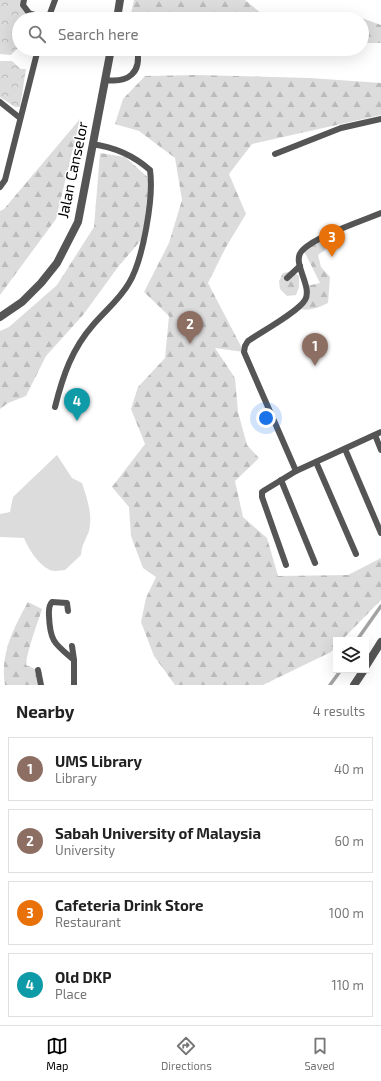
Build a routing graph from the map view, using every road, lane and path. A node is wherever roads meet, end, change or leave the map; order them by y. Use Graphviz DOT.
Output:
graph roads {
  1 [pos="24,0"];
  2 [pos="55,0"];
  3 [pos="120,0"];
  4 [pos="28,12"];
  5 [pos="51,12"];
  6 [pos="118,12"];
  7 [pos="36,56"];
  8 [pos="111,56"];
  9 [pos="137,56"];
  10 [pos="106,80"];
  11 [pos="0,102"];
  12 [pos="20,118"];
  13 [pos="381,119"];
  14 [pos="92,144"];
  15 [pos="275,154"];
  16 [pos="0,187"];
  17 [pos="381,212"];
  18 [pos="300,266"];
  19 [pos="287,278"];
  20 [pos="0,317"];
  21 [pos="55,407"];
  22 [pos="381,432"];
  23 [pos="375,435"];
  24 [pos="345,449"];
  25 [pos="381,450"];
  26 [pos="316,462"];
  27 [pos="296,471"];
  28 [pos="281,480"];
  29 [pos="381,533"];
  30 [pos="356,554"];
  31 [pos="315,563"];
  32 [pos="286,564"];
  33 [pos="68,611"];
  34 [pos="381,642"];
  35 [pos="72,646"];
  36 [pos="74,660"];
  37 [pos="369,661"];
  38 [pos="38,670"];
  39 [pos="362,673"];
  40 [pos="41,685"];
  41 [pos="74,685"];
  42 [pos="354,685"];
  1 -- 4 [label="lane"];
  2 -- 5 [label="lane"];
  3 -- 6 [label="street"];
  7 -- 12 [label="lane"];
  8 -- 10 [label="street, Jalan Canselor"];
  9 -- 10 [label="lane"];
  10 -- 14 [label="street, Jalan Canselor"];
  11 -- 12 [label="lane"];
  12 -- 16 [label="lane"];
  13 -- 15 [label="lane"];
  14 -- 20 [label="street, Jalan Canselor"];
  14 -- 21 [label="lane"];
  17 -- 18 [label="lane"];
  18 -- 19 [label="lane"];
  18 -- 27 [label="lane"];
  22 -- 23 [label="lane"];
  23 -- 24 [label="lane"];
  23 -- 25 [label="lane"];
  24 -- 26 [label="lane"];
  24 -- 29 [label="lane"];
  26 -- 27 [label="lane"];
  26 -- 30 [label="lane"];
  27 -- 28 [label="lane"];
  28 -- 31 [label="lane"];
  28 -- 32 [label="lane"];
  33 -- 36 [label="lane"];
  34 -- 37 [label="street"];
  35 -- 36 [label="lane"];
  36 -- 41 [label="lane"];
  38 -- 40 [label="lane"];
  39 -- 42 [label="street"];
}
